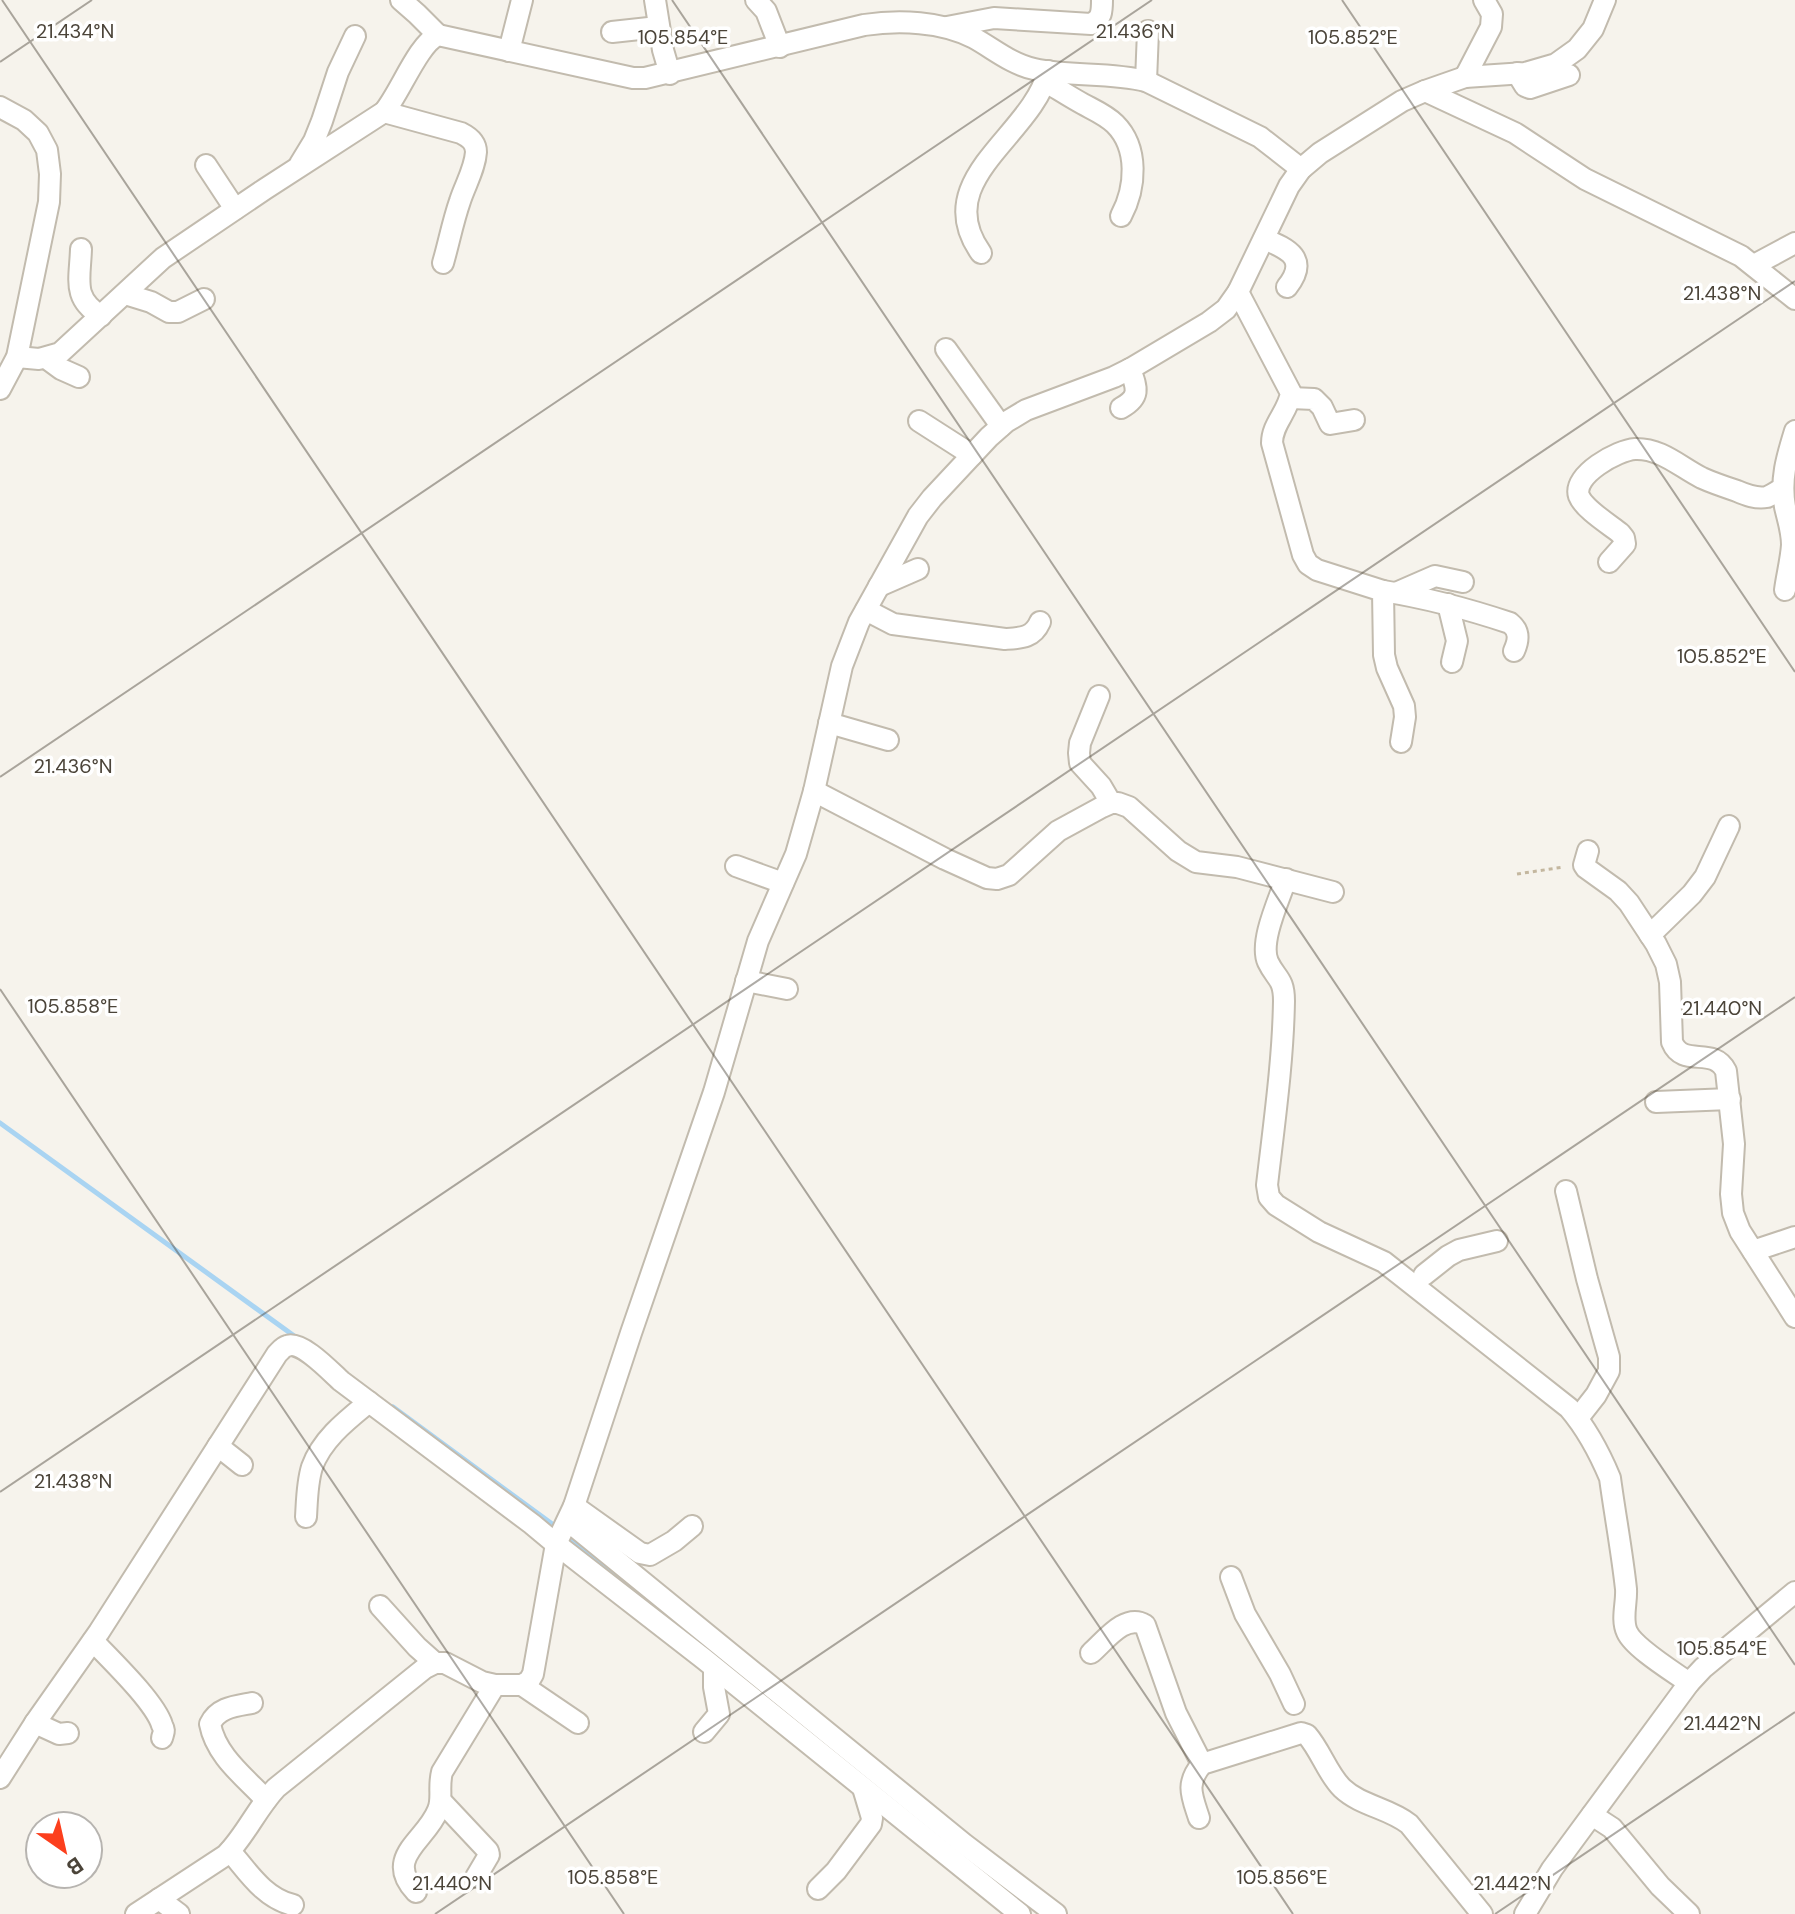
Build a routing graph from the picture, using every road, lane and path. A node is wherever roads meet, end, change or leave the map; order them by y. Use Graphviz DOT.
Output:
graph roads {
  1 [pos="401,0"];
  2 [pos="522,0"];
  3 [pos="655,0"];
  4 [pos="756,0"];
  5 [pos="1102,0"];
  6 [pos="1484,0"];
  7 [pos="1605,0"];
  8 [pos="658,27"];
  9 [pos="943,28"];
  10 [pos="1148,31"];
  11 [pos="612,32"];
  12 [pos="438,35"];
  13 [pos="355,36"];
  14 [pos="780,47"];
  15 [pos="509,51"];
  16 [pos="1517,73"];
  17 [pos="670,74"];
  18 [pos="1569,75"];
  19 [pos="1047,76"];
  20 [pos="1465,77"];
  21 [pos="1146,81"];
  22 [pos="1425,91"];
  23 [pos="0,107"];
  24 [pos="384,112"];
  25 [pos="206,165"];
  26 [pos="297,168"];
  27 [pos="1301,169"];
  28 [pos="235,209"];
  29 [pos="1121,216"];
  30 [pos="1264,239"];
  31 [pos="1795,243"];
  32 [pos="81,249"];
  33 [pos="981,253"];
  34 [pos="443,263"];
  35 [pos="1754,265"];
  36 [pos="1287,287"];
  37 [pos="1238,292"];
  38 [pos="125,294"];
  39 [pos="204,299"];
  40 [pos="1795,299"];
  41 [pos="101,316"];
  42 [pos="946,349"];
  43 [pos="32,358"];
  44 [pos="1130,369"];
  45 [pos="79,377"];
  46 [pos="0,389"];
  47 [pos="1291,398"];
  48 [pos="1121,408"];
  49 [pos="1354,420"];
  50 [pos="919,421"];
  51 [pos="1001,426"];
  52 [pos="1795,431"];
  53 [pos="972,455"];
  54 [pos="1783,488"];
  55 [pos="1609,562"];
  56 [pos="918,569"];
  57 [pos="1463,582"];
  58 [pos="879,586"];
  59 [pos="1785,590"];
  60 [pos="1389,592"];
  61 [pos="1448,604"];
  62 [pos="866,610"];
  63 [pos="1040,622"];
  64 [pos="1514,651"];
  65 [pos="1452,662"];
  66 [pos="1099,696"];
  67 [pos="829,723"];
  68 [pos="888,740"];
  69 [pos="1401,742"];
  70 [pos="814,791"];
  71 [pos="1111,803"];
  72 [pos="1729,826"];
  73 [pos="1586,858"];
  74 [pos="736,866"];
  75 [pos="1517,874"];
  76 [pos="1286,879"];
  77 [pos="783,883"];
  78 [pos="1333,892"];
  79 [pos="1650,935"];
  80 [pos="746,981"];
  81 [pos="787,989"];
  82 [pos="1730,1099"];
  83 [pos="1656,1102"];
  84 [pos="1566,1191"];
  85 [pos="1795,1237"];
  86 [pos="1497,1241"];
  87 [pos="1753,1251"];
  88 [pos="1419,1280"];
  89 [pos="1795,1317"];
  90 [pos="369,1402"];
  91 [pos="1578,1418"];
  92 [pos="218,1446"];
  93 [pos="242,1465"];
  94 [pos="306,1517"];
  95 [pos="692,1526"];
  96 [pos="565,1527"];
  97 [pos="1231,1577"];
  98 [pos="1794,1594"];
  99 [pos="380,1606"];
  100 [pos="93,1641"];
  101 [pos="1091,1653"];
  102 [pos="435,1663"];
  103 [pos="714,1668"];
  104 [pos="1689,1683"];
  105 [pos="495,1685"];
  106 [pos="522,1685"];
  107 [pos="252,1703"];
  108 [pos="1300,1719"];
  109 [pos="35,1723"];
  110 [pos="578,1723"];
  111 [pos="704,1732"];
  112 [pos="68,1733"];
  113 [pos="162,1738"];
  114 [pos="1202,1764"];
  115 [pos="0,1778"];
  116 [pos="863,1788"];
  117 [pos="266,1800"];
  118 [pos="441,1801"];
  119 [pos="1592,1815"];
  120 [pos="1199,1818"];
  121 [pos="230,1851"];
  122 [pos="476,1877"];
  123 [pos="818,1889"];
  124 [pos="416,1892"];
  125 [pos="159,1899"];
  126 [pos="293,1905"];
  127 [pos="136,1914"];
  128 [pos="179,1914"];
  129 [pos="1020,1914"];
  130 [pos="1056,1914"];
  131 [pos="1482,1914"];
  132 [pos="1525,1914"];
  133 [pos="1689,1914"];
  1 -- 12 [label="street"];
  2 -- 15 [label="street"];
  3 -- 8 [label="street"];
  4 -- 14 [label="street"];
  5 -- 9 [label="street"];
  6 -- 20 [label="street"];
  7 -- 16 [label="street"];
  8 -- 11 [label="street"];
  8 -- 17 [label="street"];
  9 -- 14 [label="street"];
  9 -- 19 [label="street"];
  10 -- 21 [label="street"];
  12 -- 15 [label="street"];
  12 -- 24 [label="street"];
  13 -- 26 [label="street"];
  14 -- 17 [label="street"];
  15 -- 17 [label="street"];
  16 -- 18 [label="street"];
  16 -- 20 [label="street"];
  19 -- 21 [label="street"];
  19 -- 29 [label="street"];
  19 -- 33 [label="street"];
  20 -- 22 [label="street"];
  21 -- 27 [label="street"];
  22 -- 27 [label="street"];
  22 -- 35 [label="street"];
  23 -- 43 [label="street"];
  24 -- 26 [label="street"];
  24 -- 34 [label="street"];
  25 -- 28 [label="street"];
  26 -- 28 [label="street"];
  27 -- 30 [label="street"];
  28 -- 38 [label="street"];
  30 -- 36 [label="street"];
  30 -- 37 [label="street"];
  31 -- 35 [label="street"];
  32 -- 41 [label="street"];
  35 -- 40 [label="street"];
  37 -- 44 [label="street"];
  37 -- 47 [label="street"];
  38 -- 39 [label="street"];
  38 -- 41 [label="street"];
  41 -- 43 [label="street"];
  42 -- 51 [label="street"];
  43 -- 45 [label="street"];
  43 -- 46 [label="street"];
  44 -- 48 [label="street"];
  44 -- 51 [label="street"];
  47 -- 49 [label="street"];
  47 -- 60 [label="street"];
  50 -- 53 [label="street"];
  51 -- 53 [label="street"];
  52 -- 54 [label="street"];
  53 -- 58 [label="street"];
  54 -- 55 [label="street"];
  54 -- 59 [label="street"];
  56 -- 58 [label="street"];
  57 -- 60 [label="street"];
  58 -- 62 [label="street"];
  60 -- 61 [label="street"];
  60 -- 69 [label="street"];
  61 -- 64 [label="street"];
  61 -- 65 [label="street"];
  62 -- 63 [label="street"];
  62 -- 67 [label="street"];
  66 -- 71 [label="street"];
  67 -- 68 [label="street"];
  67 -- 70 [label="street"];
  70 -- 71 [label="street"];
  70 -- 77 [label="street"];
  71 -- 76 [label="street"];
  72 -- 79 [label="street"];
  73 -- 75 [label="path"];
  73 -- 79 [label="street"];
  74 -- 77 [label="street"];
  76 -- 78 [label="street"];
  76 -- 88 [label="street"];
  77 -- 80 [label="street"];
  79 -- 82 [label="street"];
  80 -- 81 [label="street"];
  80 -- 96 [label="street"];
  82 -- 83 [label="street"];
  82 -- 87 [label="street"];
  84 -- 91 [label="street"];
  85 -- 87 [label="street"];
  86 -- 88 [label="street"];
  87 -- 89 [label="street"];
  88 -- 91 [label="street"];
  90 -- 92 [label="street"];
  90 -- 94 [label="street"];
  90 -- 96 [label="street"];
  91 -- 104 [label="street"];
  92 -- 93 [label="street"];
  92 -- 100 [label="street"];
  95 -- 96 [label="street"];
  96 -- 103 [label="street"];
  96 -- 106 [label="street"];
  96 -- 130 [label="street"];
  97 -- 108 [label="street"];
  98 -- 104 [label="street"];
  99 -- 102 [label="street"];
  100 -- 109 [label="street"];
  100 -- 113 [label="street"];
  101 -- 114 [label="street"];
  102 -- 105 [label="street"];
  102 -- 117 [label="street"];
  103 -- 111 [label="street"];
  103 -- 116 [label="street"];
  104 -- 119 [label="street"];
  105 -- 106 [label="street"];
  105 -- 118 [label="street"];
  106 -- 110 [label="street"];
  107 -- 117 [label="street"];
  108 -- 114 [label="street"];
  108 -- 131 [label="street"];
  109 -- 112 [label="street"];
  109 -- 115 [label="street"];
  114 -- 120 [label="street"];
  116 -- 123 [label="street"];
  116 -- 129 [label="street"];
  117 -- 121 [label="street"];
  118 -- 122 [label="street"];
  118 -- 124 [label="street"];
  119 -- 132 [label="street"];
  119 -- 133 [label="street"];
  121 -- 125 [label="street"];
  121 -- 126 [label="street"];
  125 -- 127 [label="street"];
  125 -- 128 [label="street"];
}
